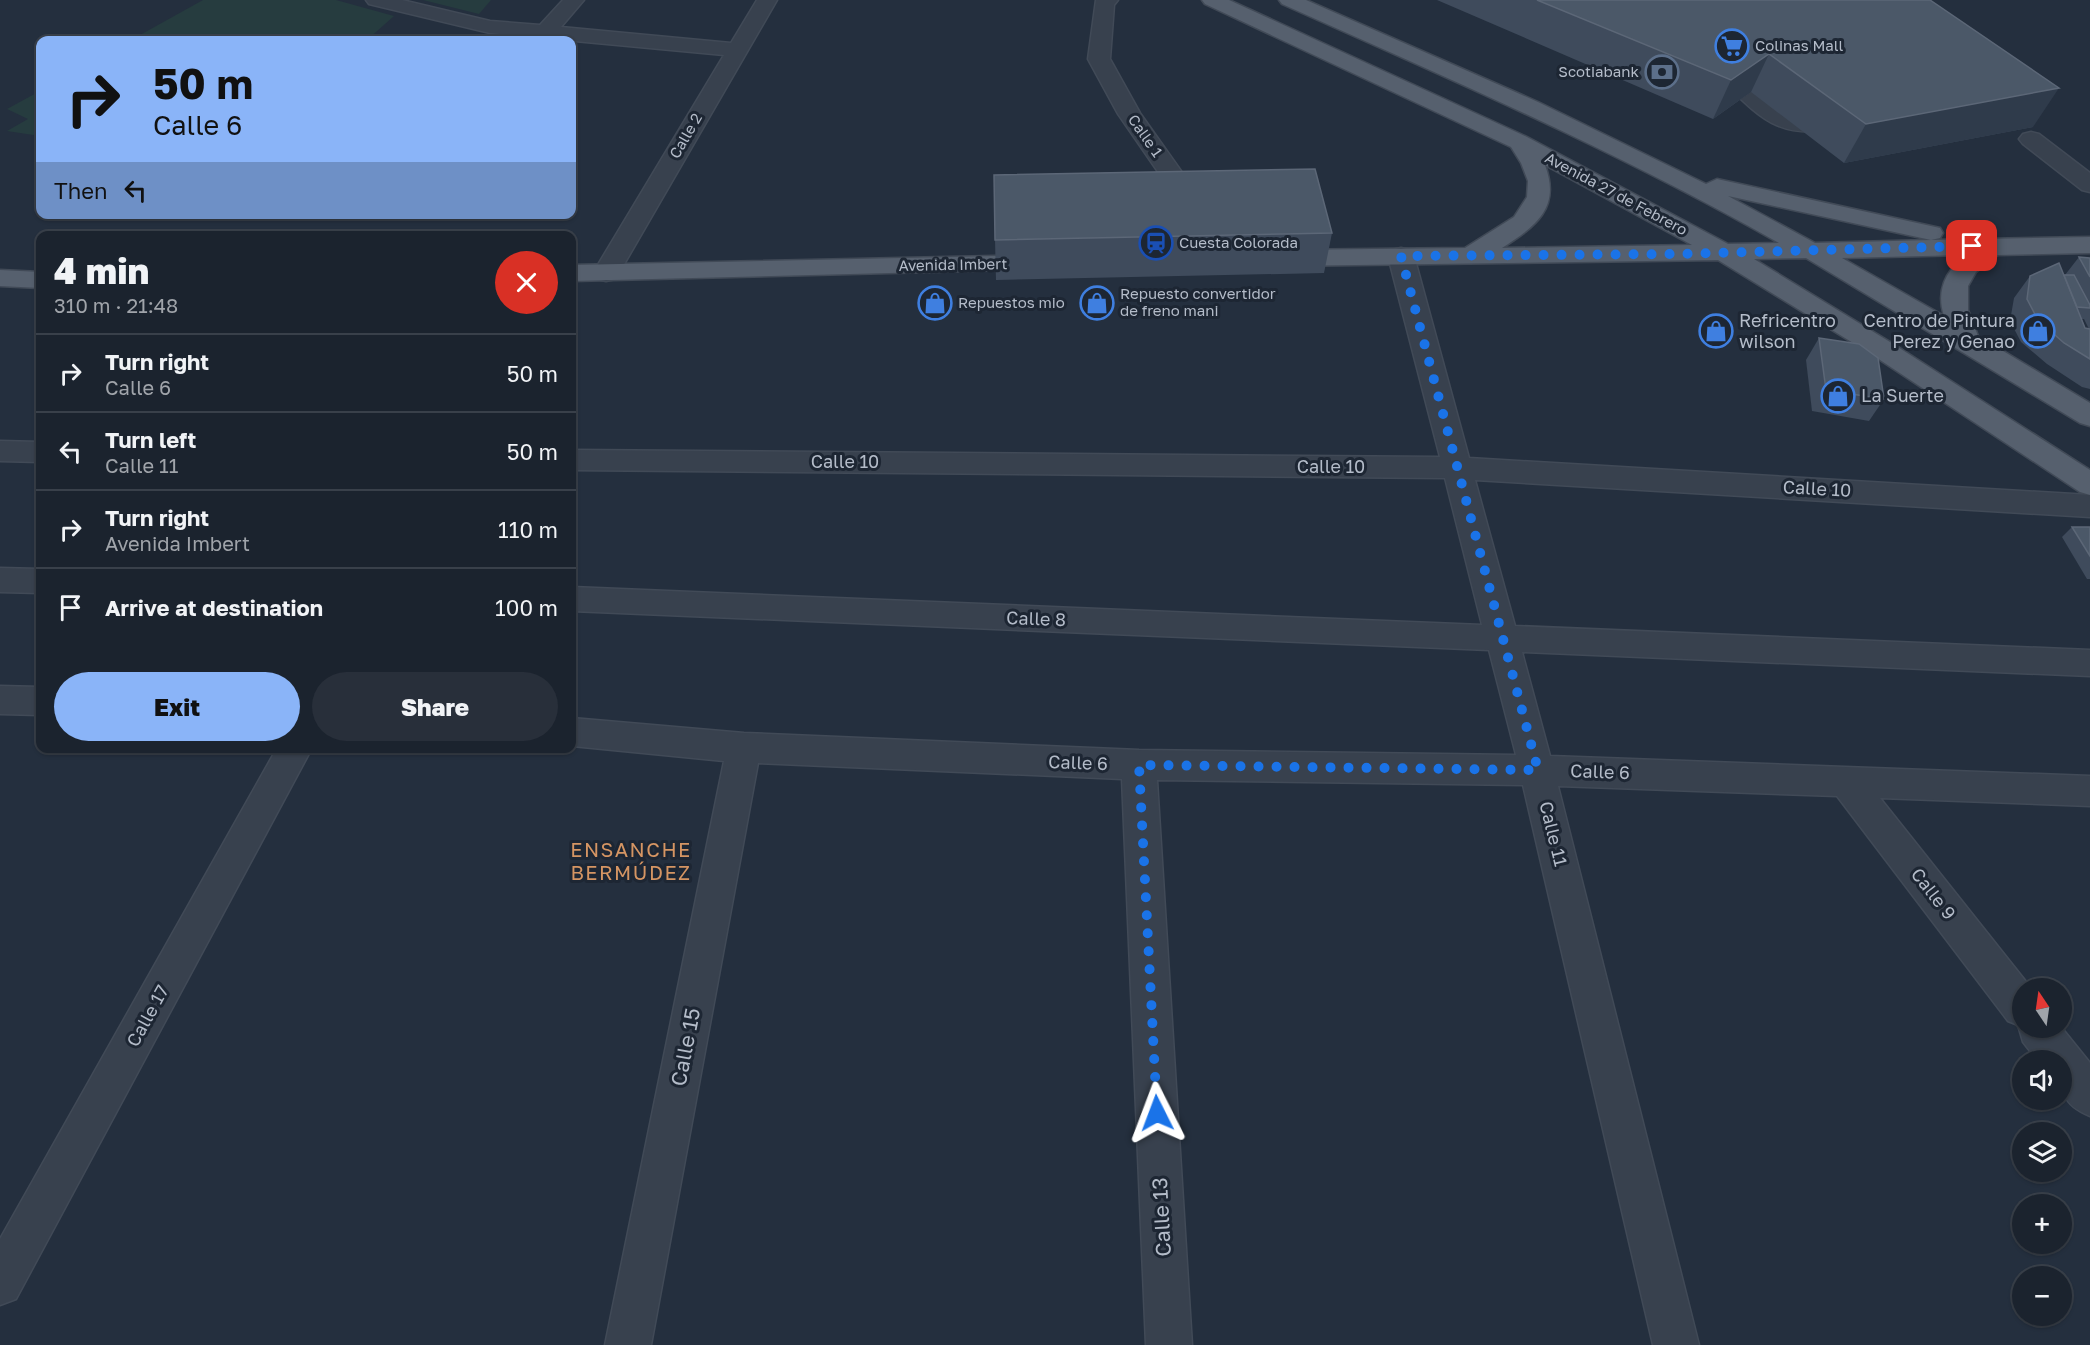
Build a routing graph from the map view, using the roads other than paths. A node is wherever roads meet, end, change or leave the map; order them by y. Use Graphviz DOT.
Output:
graph roads {
  1 [pos="376,0"];
  2 [pos="574,0"];
  3 [pos="767,0"];
  4 [pos="1212,0"];
  5 [pos="1289,0"];
  6 [pos="1105,1"];
  7 [pos="546,31"];
  8 [pos="1701,48"];
  9 [pos="737,50"];
  10 [pos="1857,118"];
  11 [pos="2031,139"];
  12 [pos="1519,142"];
  13 [pos="1671,175"];
  14 [pos="2090,185"];
  15 [pos="1211,230"];
  16 [pos="2090,245"];
  17 [pos="1994,246"];
  18 [pos="1809,249"];
  19 [pos="1722,253"];
  20 [pos="1472,255"];
  21 [pos="1401,256"];
  22 [pos="1254,259"];
  23 [pos="1066,263"];
  24 [pos="576,273"];
  25 [pos="606,273"];
  26 [pos="0,278"];
  27 [pos="36,280"];
  28 [pos="1967,341"];
  29 [pos="2090,416"];
  30 [pos="0,451"];
  31 [pos="36,452"];
  32 [pos="576,460"];
  33 [pos="1457,468"];
  34 [pos="2090,484"];
  35 [pos="2090,506"];
  36 [pos="0,580"];
  37 [pos="36,581"];
  38 [pos="576,599"];
  39 [pos="1501,640"];
  40 [pos="2090,663"];
  41 [pos="0,700"];
  42 [pos="36,701"];
  43 [pos="576,732"];
  44 [pos="744,748"];
  45 [pos="292,753"];
  46 [pos="1139,765"];
  47 [pos="1538,770"];
  48 [pos="1845,780"];
  49 [pos="2090,791"];
  50 [pos="2012,995"];
  51 [pos="2045,1038"];
  52 [pos="2090,1096"];
  53 [pos="0,1283"];
  54 [pos="628,1345"];
  55 [pos="1169,1345"];
  56 [pos="1676,1345"];
  1 -- 7 [label="street"];
  2 -- 7 [label="street"];
  3 -- 9 [label="street, Calle 2"];
  4 -- 12 [label="main road, Avenida 27 de Febrero"];
  5 -- 13 [label="main road"];
  6 -- 15 [label="street, Calle 1"];
  7 -- 9 [label="street"];
  8 -- 10 [label="street"];
  9 -- 25 [label="street, Calle 2"];
  11 -- 14 [label="street"];
  12 -- 19 [label="main road, Avenida 27 de Febrero"];
  12 -- 20 [label="main road"];
  13 -- 17 [label="main road"];
  13 -- 18 [label="main road"];
  16 -- 17 [label="main road"];
  17 -- 18 [label="main road"];
  17 -- 28 [label="main road"];
  18 -- 19 [label="main road"];
  18 -- 28 [label="main road"];
  19 -- 20 [label="main road"];
  19 -- 34 [label="main road, Avenida 27 de Febrero"];
  20 -- 21 [label="main road"];
  21 -- 22 [label="main road"];
  21 -- 33 [label="street, Calle 11"];
  23 -- 25 [label="main road, Avenida Imbert"];
  24 -- 25 [label="main road, Avenida Imbert"];
  26 -- 27 [label="main road"];
  28 -- 29 [label="main road"];
  30 -- 31 [label="street"];
  32 -- 33 [label="street, Calle 10"];
  33 -- 35 [label="street, Calle 10"];
  33 -- 39 [label="street, Calle 11"];
  36 -- 37 [label="street"];
  38 -- 39 [label="street, Calle 8"];
  39 -- 40 [label="street, Calle 8"];
  39 -- 47 [label="street, Calle 11"];
  41 -- 42 [label="street"];
  43 -- 44 [label="street, Calle 6"];
  44 -- 46 [label="street, Calle 6"];
  44 -- 54 [label="street, Calle 15"];
  45 -- 53 [label="street, Calle 17"];
  46 -- 47 [label="street, Calle 6"];
  46 -- 55 [label="street, Calle 13"];
  47 -- 48 [label="street, Calle 6"];
  47 -- 56 [label="street, Calle 11"];
  48 -- 49 [label="street, Calle 6"];
  48 -- 50 [label="street, Calle 9"];
  51 -- 52 [label="street"];
}
